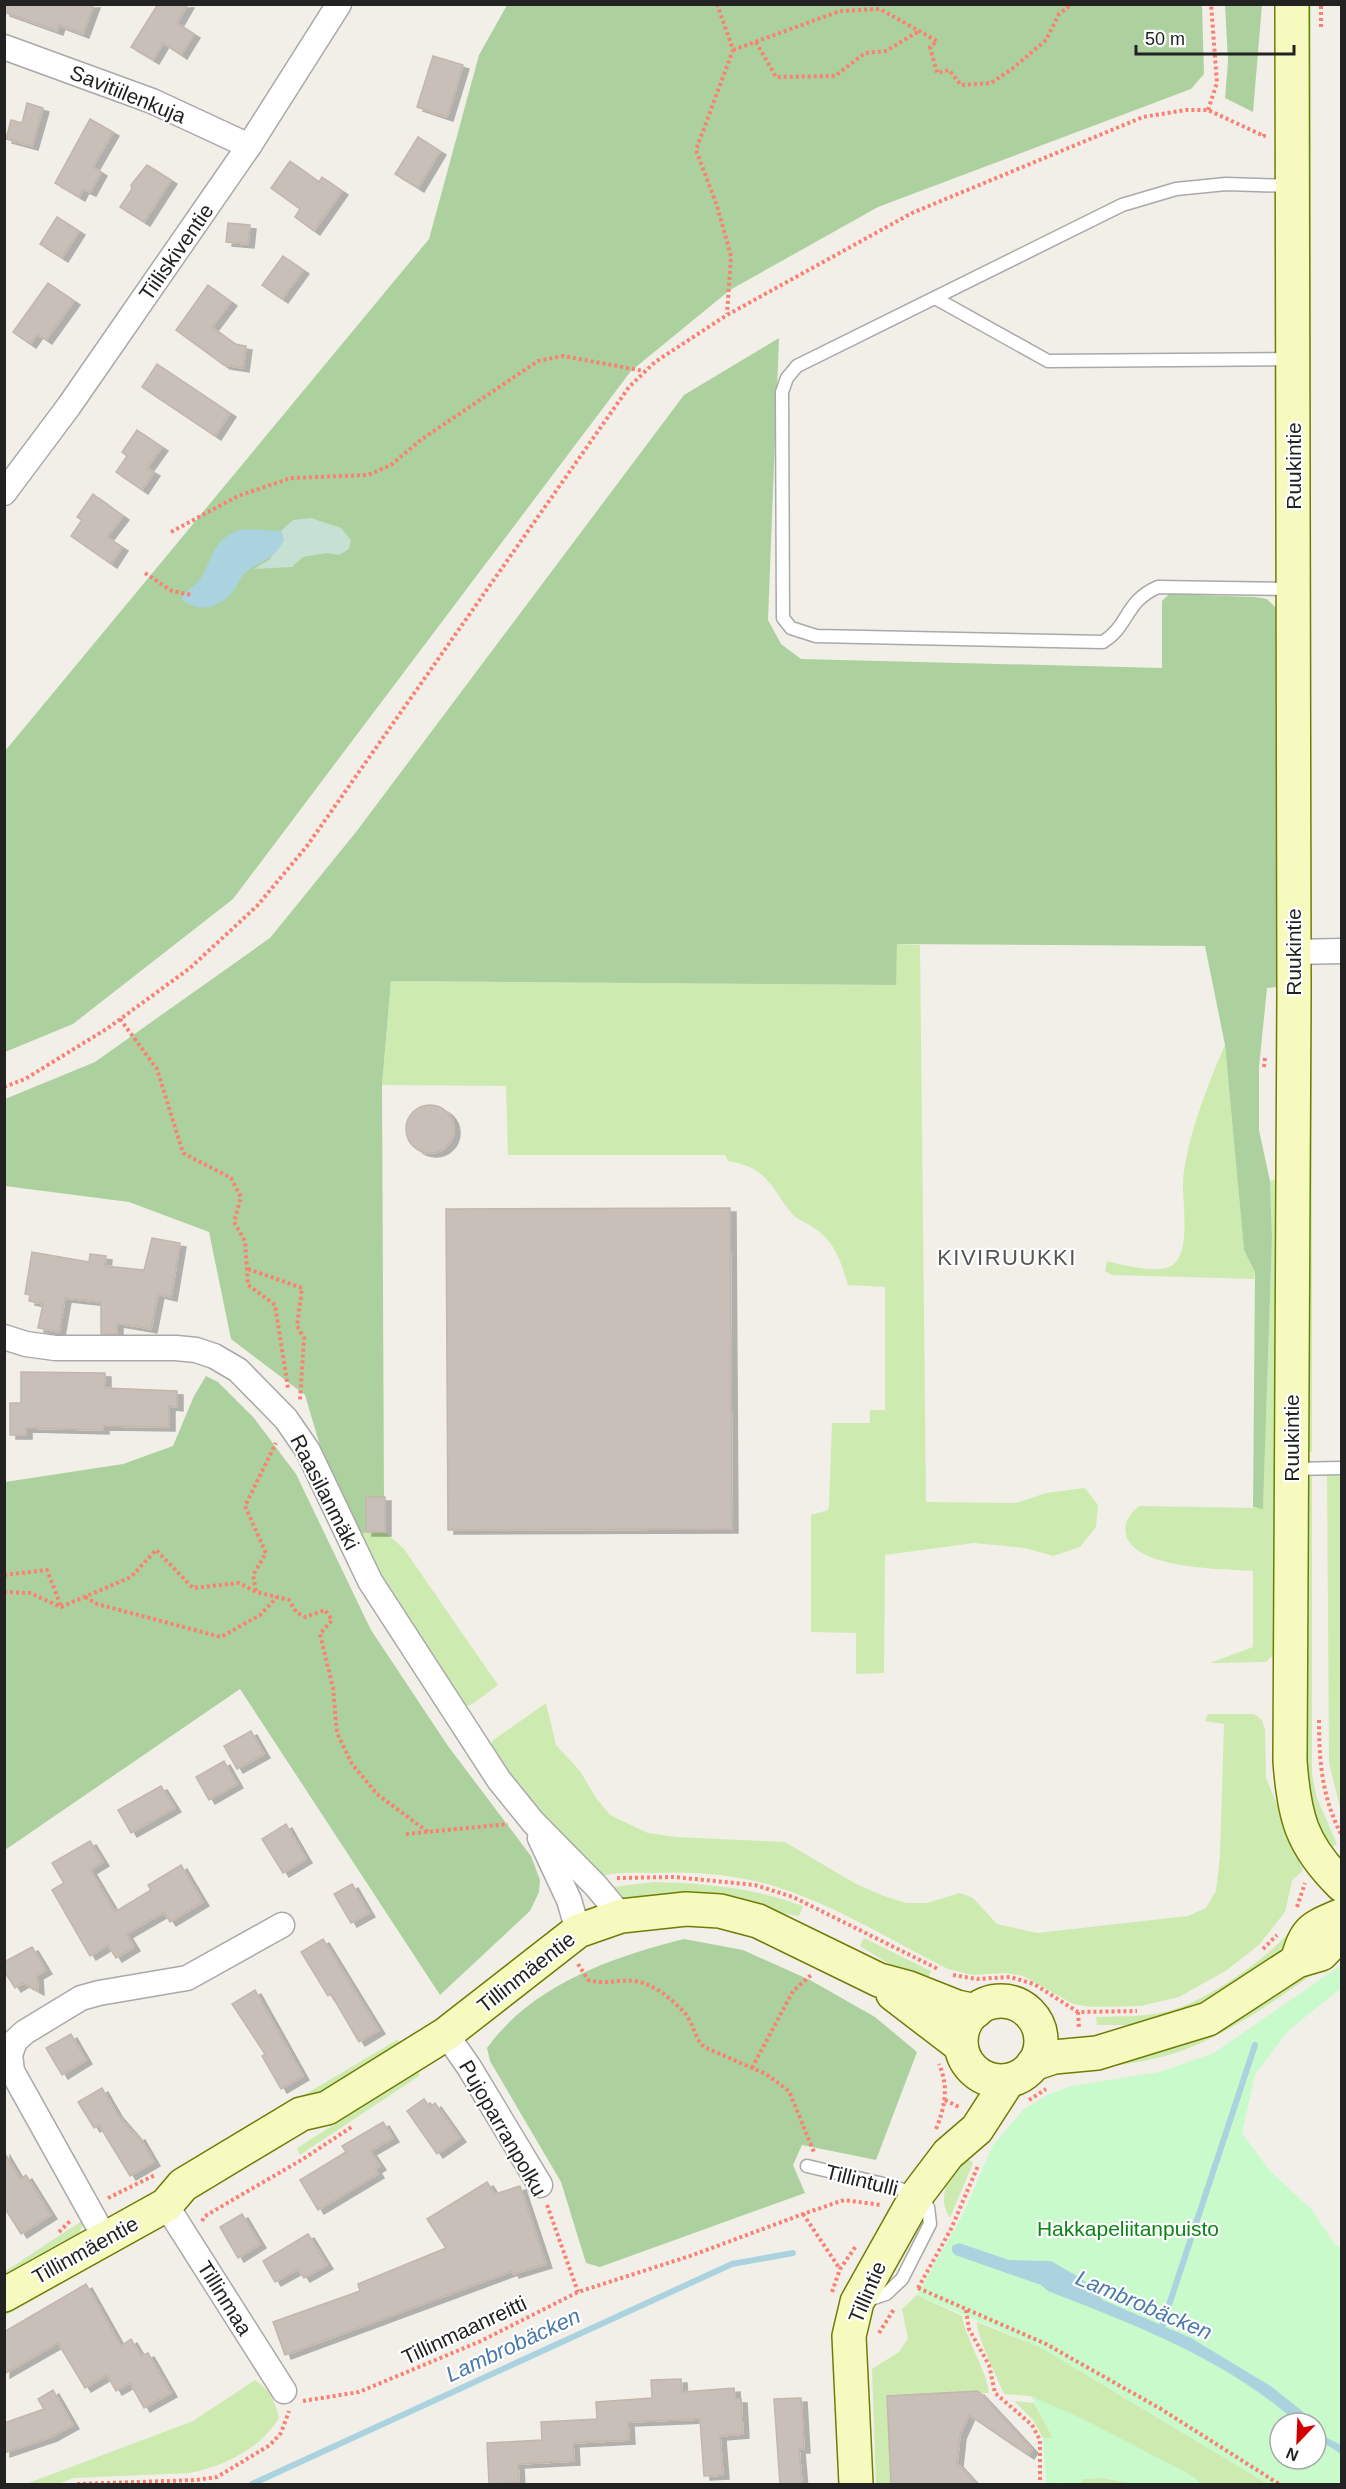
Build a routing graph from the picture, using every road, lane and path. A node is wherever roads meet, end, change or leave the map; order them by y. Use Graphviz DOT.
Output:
graph roads {
  1 [pos="339,4"];
  2 [pos="717,4"];
  3 [pos="1072,4"];
  4 [pos="1211,4"];
  5 [pos="1292,4"];
  6 [pos="919,30"];
  7 [pos="756,42"];
  8 [pos="4,47"];
  9 [pos="733,50"];
  10 [pos="1208,110"];
  11 [pos="1264,136"];
  12 [pos="249,146"];
  13 [pos="1292,186"];
  14 [pos="935,298"];
  15 [pos="727,315"];
  16 [pos="1293,359"];
  17 [pos="645,371"];
  18 [pos="4,493"];
  19 [pos="171,532"];
  20 [pos="146,573"];
  21 [pos="1293,589"];
  22 [pos="192,595"];
  23 [pos="1341,951"];
  24 [pos="1292,952"];
  25 [pos="120,1020"];
  26 [pos="4,1087"];
  27 [pos="248,1269"];
  28 [pos="4,1337"];
  29 [pos="289,1392"];
  30 [pos="294,1400"];
  31 [pos="284,1448"];
  32 [pos="1341,1468"];
  33 [pos="1290,1469"];
  34 [pos="4,1575"];
  35 [pos="4,1592"];
  36 [pos="256,1592"];
  37 [pos="85,1597"];
  38 [pos="277,1597"];
  39 [pos="61,1607"];
  40 [pos="507,1815"];
  41 [pos="524,1823"];
  42 [pos="428,1832"];
  43 [pos="406,1834"];
  44 [pos="1332,1875"];
  45 [pos="614,1878"];
  46 [pos="1292,1915"];
  47 [pos="621,1916"];
  48 [pos="1341,1916"];
  49 [pos="282,1925"];
  50 [pos="1283,1929"];
  51 [pos="1341,1932"];
  52 [pos="577,1946"];
  53 [pos="1260,1952"];
  54 [pos="1297,1961"];
  55 [pos="818,1969"];
  56 [pos="879,1980"];
  57 [pos="976,2010"];
  58 [pos="1145,2011"];
  59 [pos="1036,2023"];
  60 [pos="446,2034"];
  61 [pos="1132,2041"];
  62 [pos="966,2057"];
  63 [pos="752,2068"];
  64 [pos="1020,2072"];
  65 [pos="12,2090"];
  66 [pos="948,2154"];
  67 [pos="981,2160"];
  68 [pos="807,2166"];
  69 [pos="164,2170"];
  70 [pos="821,2170"];
  71 [pos="540,2185"];
  72 [pos="917,2195"];
  73 [pos="166,2205"];
  74 [pos="882,2205"];
  75 [pos="89,2208"];
  76 [pos="803,2214"];
  77 [pos="51,2237"];
  78 [pos="105,2238"];
  79 [pos="840,2269"];
  80 [pos="918,2288"];
  81 [pos="578,2292"];
  82 [pos="913,2293"];
  83 [pos="4,2295"];
  84 [pos="902,2303"];
  85 [pos="966,2310"];
  86 [pos="876,2339"];
  87 [pos="292,2399"];
  88 [pos="218,2477"];
  89 [pos="77,2484"];
  90 [pos="217,2484"];
  91 [pos="856,2484"];
  92 [pos="1040,2484"];
  93 [pos="1279,2484"];
  1 -- 12 [label="street, Tiiliskiventie"];
  2 -- 9 [label="path"];
  3 -- 6 [label="path"];
  4 -- 10 [label="path"];
  5 -- 13 [label="street, Ruukintie"];
  6 -- 7 [label="path"];
  6 -- 7 [label="path"];
  7 -- 9 [label="path"];
  8 -- 12 [label="street, Savitiilenkuja"];
  9 -- 15 [label="path"];
  10 -- 11 [label="path"];
  10 -- 15 [label="path"];
  12 -- 18 [label="street, Tiiliskiventie"];
  13 -- 14 [label="lane"];
  13 -- 16 [label="street, Ruukintie"];
  14 -- 16 [label="lane"];
  14 -- 21 [label="lane"];
  15 -- 17 [label="path"];
  16 -- 21 [label="street, Ruukintie"];
  17 -- 19 [label="path"];
  17 -- 25 [label="path"];
  20 -- 22 [label="path"];
  21 -- 24 [label="street, Ruukintie"];
  23 -- 24 [label="street"];
  24 -- 33 [label="street, Ruukintie"];
  25 -- 26 [label="path"];
  25 -- 27 [label="path"];
  27 -- 29 [label="path"];
  27 -- 30 [label="path"];
  28 -- 41 [label="street, Raasilanmäki"];
  31 -- 36 [label="path"];
  32 -- 33 [label="lane"];
  33 -- 44 [label="street, Ruukintie"];
  34 -- 39 [label="path"];
  35 -- 39 [label="path"];
  36 -- 37 [label="path"];
  36 -- 38 [label="path"];
  37 -- 38 [label="path"];
  37 -- 39 [label="path"];
  38 -- 42 [label="path"];
  40 -- 41 [label="path"];
  41 -- 42 [label="path"];
  41 -- 47 [label="street, Raasilanmäki"];
  41 -- 52 [label="street, Raasilanmäki"];
  42 -- 43 [label="path"];
  44 -- 46 [label="path"];
  45 -- 58 [label="path"];
  47 -- 52 [label="street, Tillinmäentie"];
  47 -- 56 [label="street, Tillinmäentie"];
  48 -- 54 [label="street"];
  49 -- 65 [label="street"];
  50 -- 53 [label="path"];
  51 -- 54 [label="street"];
  52 -- 60 [label="street, Tillinmäentie"];
  52 -- 63 [label="path"];
  54 -- 61 [label="street"];
  55 -- 63 [label="path"];
  56 -- 57 [label="street, Tillinmäentie"];
  56 -- 62 [label="street, Tillinmäentie"];
  57 -- 59 [label="street"];
  57 -- 62 [label="street"];
  59 -- 61 [label="street"];
  59 -- 64 [label="street"];
  60 -- 71 [label="street, Pujoparranpolku"];
  60 -- 73 [label="street, Tillinmäentie"];
  61 -- 64 [label="street"];
  62 -- 64 [label="street"];
  62 -- 66 [label="street, Tillintie"];
  63 -- 70 [label="path"];
  64 -- 66 [label="street, Tillintie"];
  65 -- 75 [label="street"];
  66 -- 72 [label="street, Tillintie"];
  67 -- 80 [label="path"];
  68 -- 70 [label="lane, Tillintulli"];
  69 -- 75 [label="path"];
  70 -- 72 [label="lane, Tillintulli"];
  71 -- 81 [label="path, Pujoparranpolku"];
  72 -- 91 [label="street, Tillintie"];
  73 -- 78 [label="street, Tillinmäentie"];
  73 -- 87 [label="street, Tillinmaa"];
  74 -- 76 [label="path, Tillinmaanreitti"];
  75 -- 77 [label="path"];
  75 -- 78 [label="street"];
  76 -- 79 [label="path"];
  76 -- 81 [label="path, Tillinmaanreitti"];
  78 -- 83 [label="street, Tillinmäentie"];
  80 -- 82 [label="path"];
  80 -- 85 [label="path"];
  81 -- 87 [label="path, Tillinmaanreitti"];
  84 -- 86 [label="path"];
  85 -- 92 [label="path"];
  85 -- 93 [label="path"];
  87 -- 88 [label="path"];
  88 -- 89 [label="path"];
  88 -- 90 [label="path"];
}
